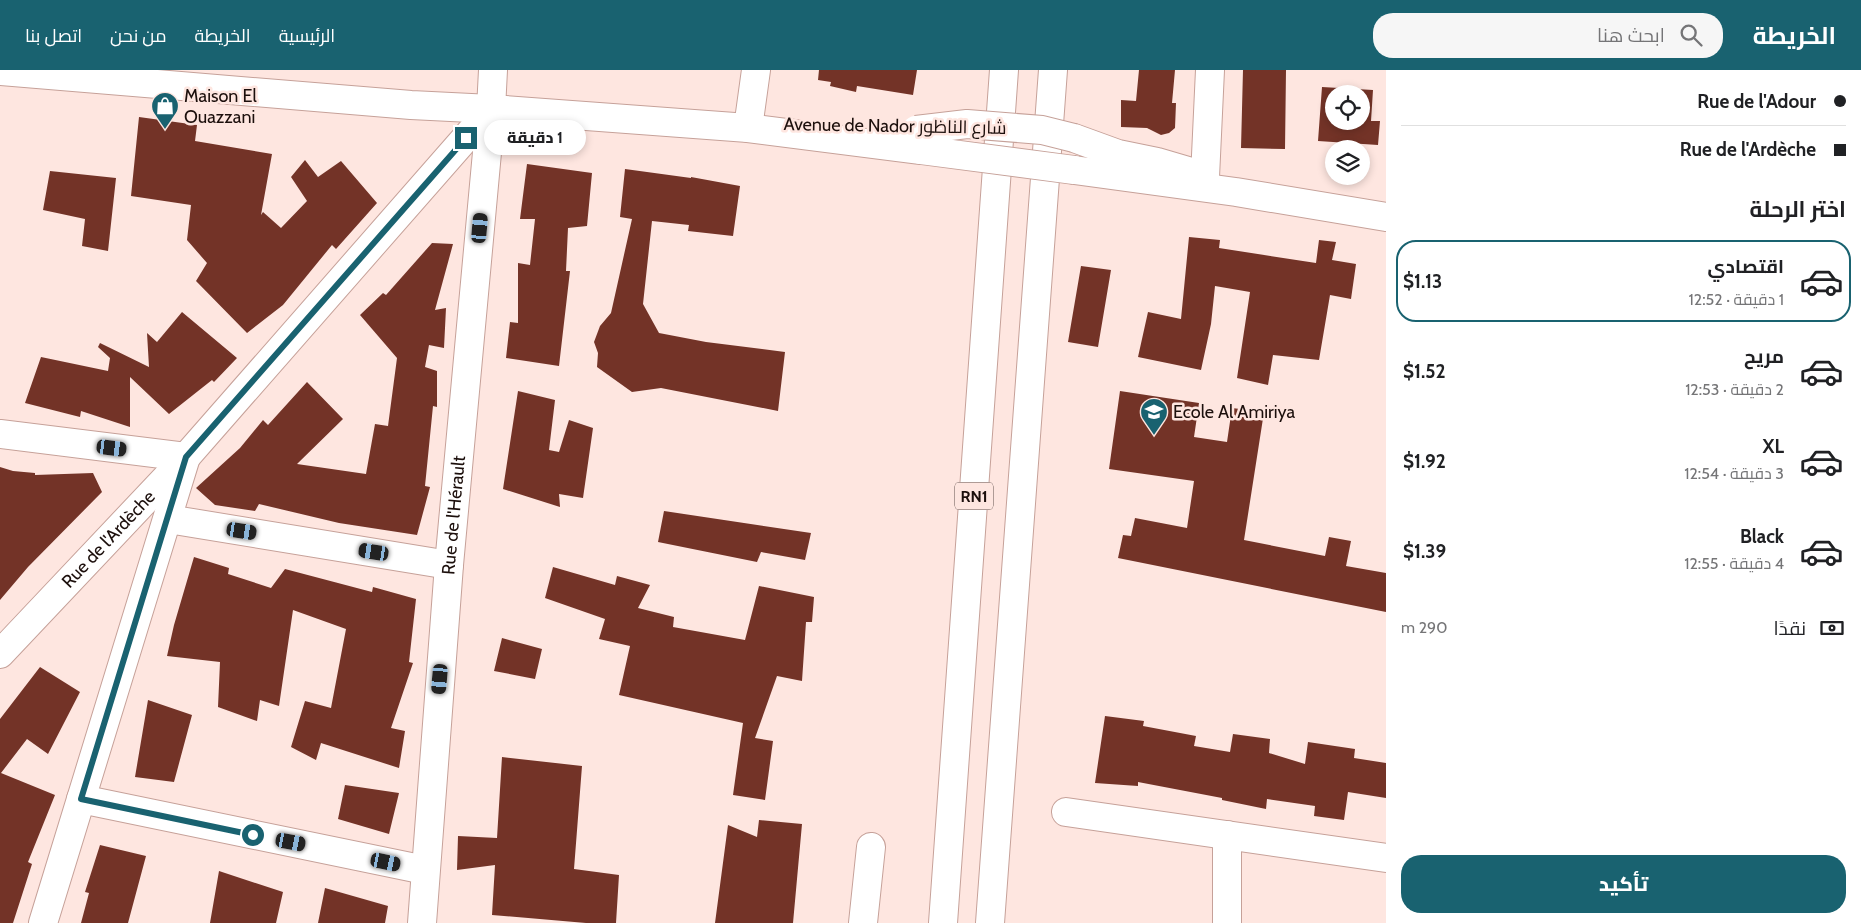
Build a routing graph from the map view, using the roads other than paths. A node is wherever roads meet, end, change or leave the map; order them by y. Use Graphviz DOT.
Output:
graph roads {
  1 [pos="492,70"];
  2 [pos="756,70"];
  3 [pos="1004,70"];
  4 [pos="1053,70"];
  5 [pos="1210,70"];
  6 [pos="0,71"];
  7 [pos="491,109"];
  8 [pos="751,128"];
  9 [pos="918,140"];
  10 [pos="1205,178"];
  11 [pos="1236,192"];
  12 [pos="1386,217"];
  13 [pos="0,434"];
  14 [pos="186,457"];
  15 [pos="168,519"];
  16 [pos="449,564"];
  17 [pos="0,654"];
  18 [pos="81,799"];
  19 [pos="1066,812"];
  20 [pos="1227,835"];
  21 [pos="871,848"];
  22 [pos="1386,858"];
  23 [pos="425,870"];
  24 [pos="43,923"];
  25 [pos="422,923"];
  26 [pos="863,923"];
  27 [pos="943,923"];
  28 [pos="990,923"];
  29 [pos="1227,923"];
  1 -- 7 [label="main road, Rue de l'Hérault"];
  2 -- 8 [label="main road"];
  3 -- 27 [label="main road, RN1"];
  4 -- 28 [label="main road"];
  5 -- 10 [label="main road"];
  6 -- 7 [label="main road, Avenue de Nador شارع الناظور"];
  7 -- 8 [label="main road, Avenue de Nador شارع الناظور"];
  7 -- 14 [label="main road, Rue de l'Ardèche"];
  7 -- 16 [label="main road, Rue de l'Hérault"];
  8 -- 9 [label="main road, Avenue de Nador شارع الناظور"];
  9 -- 10 [label="main road, Avenue de Nador شارع الناظور, bridge"];
  9 -- 11 [label="main road, Avenue de Nador شارع الناظور, bridge"];
  10 -- 11 [label="main road, Avenue de Nador شارع الناظور"];
  11 -- 12 [label="main road, Avenue de Nador شارع الناظور"];
  13 -- 14 [label="main road"];
  14 -- 15 [label="main road"];
  14 -- 17 [label="main road, Rue de l'Ardèche"];
  15 -- 16 [label="main road"];
  15 -- 18 [label="main road"];
  16 -- 23 [label="main road, Rue de l'Hérault"];
  18 -- 23 [label="main road"];
  18 -- 24 [label="main road"];
  19 -- 20 [label="main road"];
  20 -- 22 [label="main road"];
  20 -- 29 [label="main road"];
  21 -- 26 [label="main road"];
  23 -- 25 [label="main road, Rue de l'Hérault"];
}
